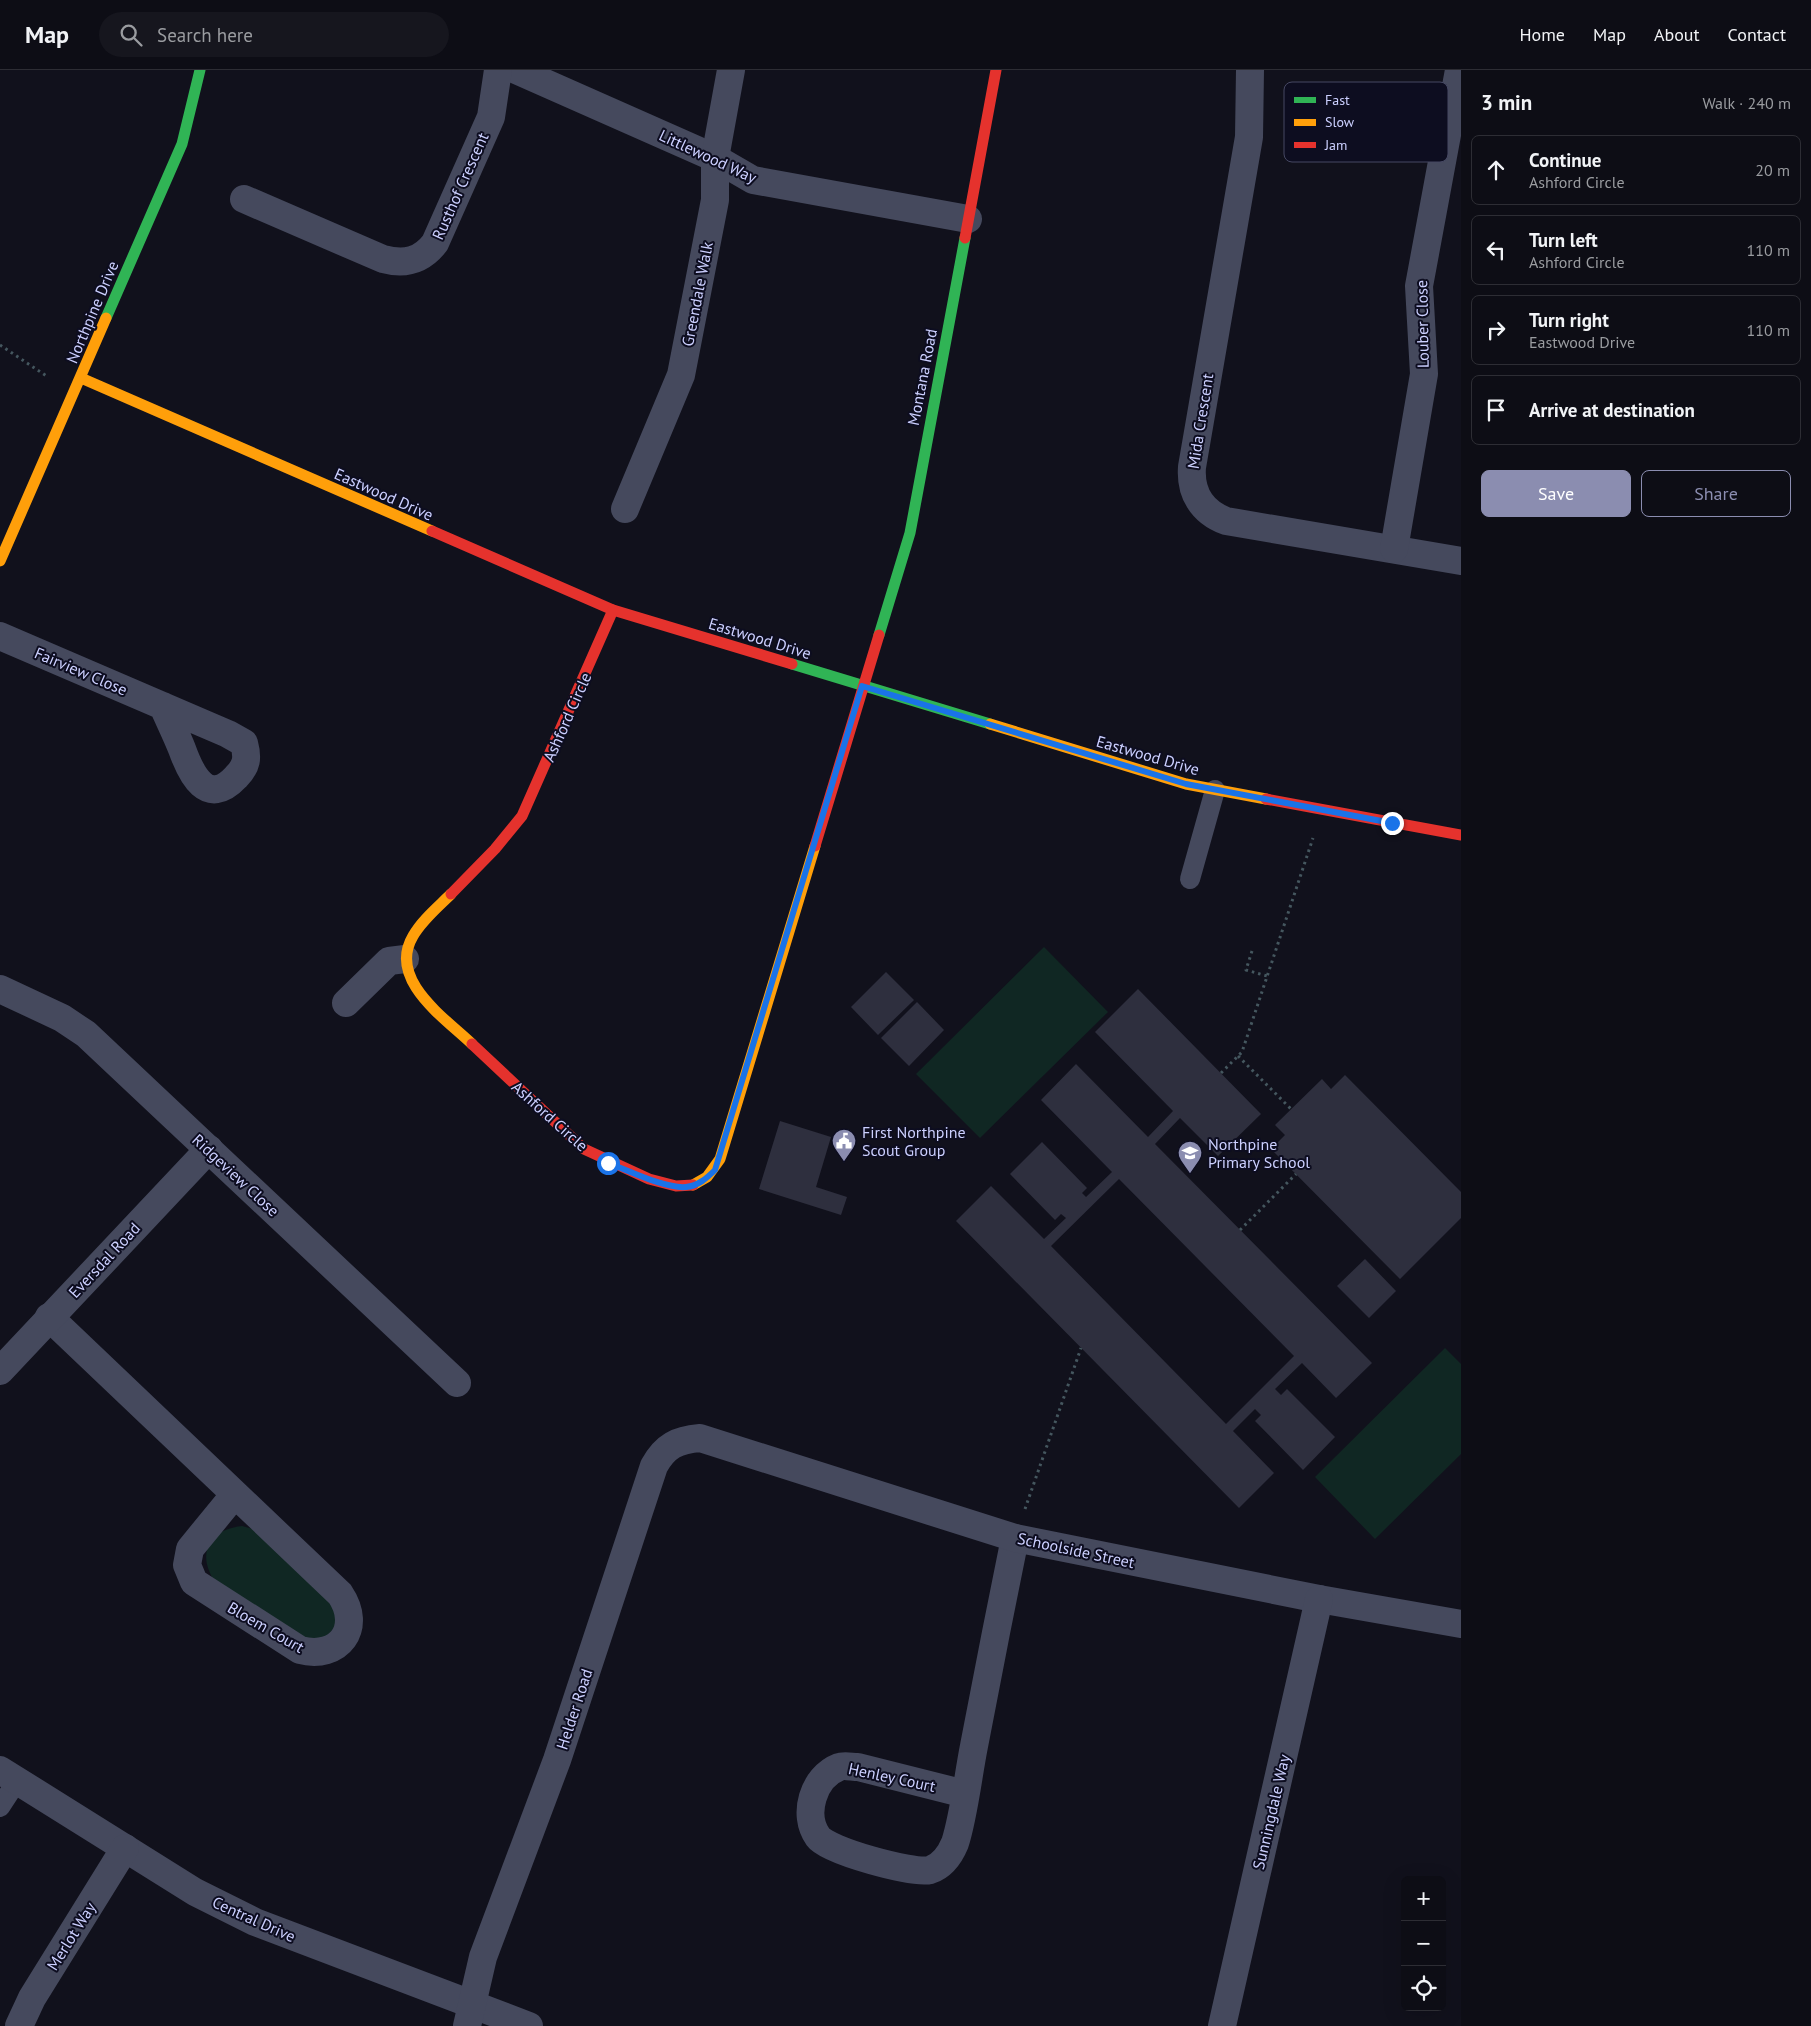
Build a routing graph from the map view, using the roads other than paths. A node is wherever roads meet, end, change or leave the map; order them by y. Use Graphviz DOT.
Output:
graph roads {
  1 [pos="200,70"];
  2 [pos="498,70"];
  3 [pos="516,70"];
  4 [pos="731,70"];
  5 [pos="996,70"];
  6 [pos="1250,70"];
  7 [pos="1459,70"];
  8 [pos="1448,129"];
  9 [pos="714,158"];
  10 [pos="1442,162"];
  11 [pos="244,199"];
  12 [pos="968,220"];
  13 [pos="81,378"];
  14 [pos="625,508"];
  15 [pos="1394,550"];
  16 [pos="0,561"];
  17 [pos="1461,561"];
  18 [pos="613,610"];
  19 [pos="0,636"];
  20 [pos="862,686"];
  21 [pos="163,706"];
  22 [pos="1215,790"];
  23 [pos="1461,835"];
  24 [pos="1190,880"];
  25 [pos="405,959"];
  26 [pos="0,990"];
  27 [pos="346,1003"];
  28 [pos="209,1149"];
  29 [pos="49,1318"];
  30 [pos="0,1371"];
  31 [pos="458,1382"];
  32 [pos="700,1438"];
  33 [pos="235,1494"];
  34 [pos="1015,1538"];
  35 [pos="1319,1599"];
  36 [pos="1461,1624"];
  37 [pos="8,1776"];
  38 [pos="965,1794"];
  39 [pos="0,1807"];
  40 [pos="125,1848"];
  41 [pos="469,2016"];
  42 [pos="18,2026"];
  43 [pos="529,2026"];
  44 [pos="1222,2026"];
  1 -- 13 [label="street, Northpine Drive"];
  2 -- 11 [label="street, Rusthof Crescent"];
  3 -- 9 [label="street, Littlewood Way"];
  4 -- 9 [label="street, Greendale Walk"];
  5 -- 12 [label="street, Montana Road"];
  6 -- 15 [label="street, Mida Crescent"];
  7 -- 8 [label="street, Louber Close"];
  9 -- 12 [label="street, Littlewood Way"];
  9 -- 14 [label="street, Greendale Walk"];
  10 -- 15 [label="street, Louber Close"];
  12 -- 20 [label="street, Montana Road"];
  13 -- 16 [label="street, Northpine Drive"];
  13 -- 18 [label="street, Eastwood Drive"];
  15 -- 17 [label="street, Mida Crescent"];
  18 -- 20 [label="street, Eastwood Drive"];
  18 -- 25 [label="street, Ashford Circle"];
  19 -- 21 [label="street, Fairview Close"];
  20 -- 22 [label="street, Eastwood Drive"];
  20 -- 25 [label="street, Ashford Circle"];
  22 -- 23 [label="street, Eastwood Drive"];
  22 -- 24 [label="lane"];
  25 -- 27 [label="street"];
  26 -- 28 [label="street, Ridgeview Close"];
  28 -- 29 [label="street, Eversdal Road"];
  28 -- 31 [label="street, Ridgeview Close"];
  29 -- 30 [label="street, Eversdal Road"];
  29 -- 33 [label="street, Bloem Court"];
  32 -- 34 [label="street, Schoolside Street"];
  32 -- 41 [label="street, Helder Road"];
  33 -- 33 [label="street, Bloem Court"];
  34 -- 35 [label="street, Schoolside Street"];
  34 -- 38 [label="street, Henley Court"];
  35 -- 36 [label="street, Schoolside Street"];
  35 -- 44 [label="street, Sunningdale Way"];
  37 -- 39 [label="lane"];
  37 -- 40 [label="street, Central Drive"];
  38 -- 38 [label="street, Henley Court"];
  40 -- 41 [label="street, Central Drive"];
  40 -- 42 [label="street, Merlot Way"];
  41 -- 43 [label="street, Central Drive"];
}
